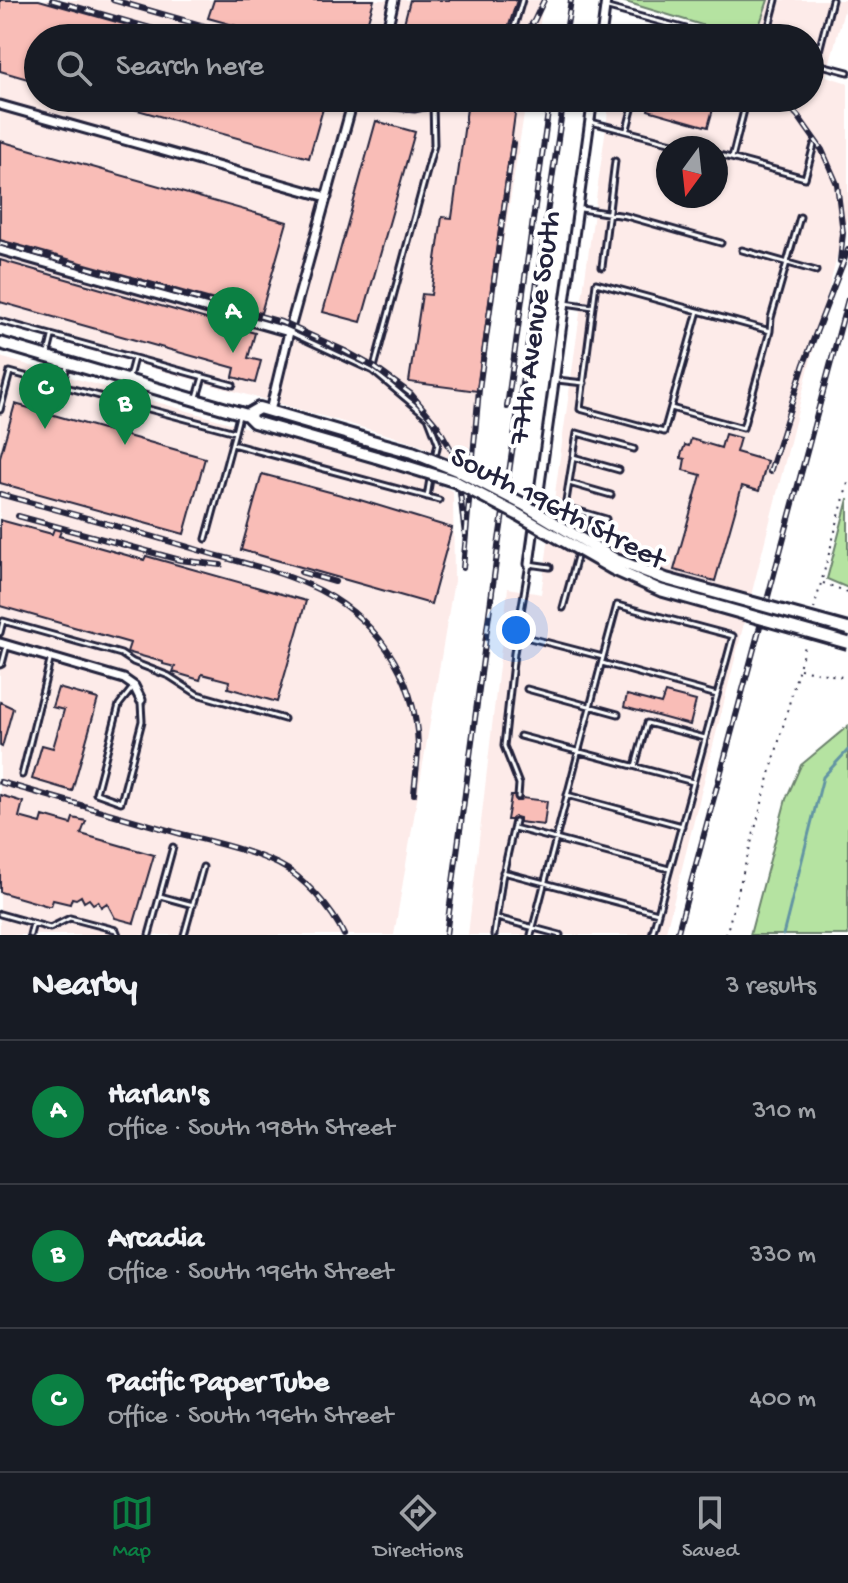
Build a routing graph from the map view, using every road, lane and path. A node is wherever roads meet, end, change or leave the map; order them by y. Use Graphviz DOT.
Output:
graph roads {
  1 [pos="394,0"];
  2 [pos="522,0"];
  3 [pos="776,0"];
  4 [pos="832,0"];
  5 [pos="606,4"];
  6 [pos="389,24"];
  7 [pos="515,24"];
  8 [pos="603,24"];
  9 [pos="673,24"];
  10 [pos="770,24"];
  11 [pos="824,31"];
  12 [pos="824,66"];
  13 [pos="848,72"];
  14 [pos="0,105"];
  15 [pos="24,112"];
  16 [pos="25,112"];
  17 [pos="350,112"];
  18 [pos="433,112"];
  19 [pos="591,112"];
  20 [pos="631,112"];
  21 [pos="744,112"];
  22 [pos="589,121"];
  23 [pos="626,131"];
  24 [pos="656,139"];
  25 [pos="814,145"];
  26 [pos="728,157"];
  27 [pos="732,158"];
  28 [pos="615,161"];
  29 [pos="327,197"];
  30 [pos="577,208"];
  31 [pos="609,214"];
  32 [pos="800,217"];
  33 [pos="721,243"];
  34 [pos="0,250"];
  35 [pos="742,250"];
  36 [pos="787,263"];
  37 [pos="602,267"];
  38 [pos="816,271"];
  39 [pos="564,303"];
  40 [pos="593,307"];
  41 [pos="698,311"];
  42 [pos="0,321"];
  43 [pos="770,331"];
  44 [pos="289,332"];
  45 [pos="53,336"];
  46 [pos="0,343"];
  47 [pos="47,357"];
  48 [pos="134,358"];
  49 [pos="68,363"];
  50 [pos="373,371"];
  51 [pos="203,377"];
  52 [pos="554,379"];
  53 [pos="128,380"];
  54 [pos="584,383"];
  55 [pos="233,385"];
  56 [pos="62,386"];
  57 [pos="2,396"];
  58 [pos="196,400"];
  59 [pos="671,408"];
  60 [pos="0,410"];
  61 [pos="270,411"];
  62 [pos="244,414"];
  63 [pos="235,432"];
  64 [pos="232,444"];
  65 [pos="634,449"];
  66 [pos="573,457"];
  67 [pos="619,470"];
  68 [pos="569,483"];
  69 [pos="848,483"];
  70 [pos="611,495"];
  71 [pos="427,497"];
  72 [pos="439,500"];
  73 [pos="538,502"];
  74 [pos="565,507"];
  75 [pos="588,514"];
  76 [pos="606,519"];
  77 [pos="206,539"];
  78 [pos="529,564"];
  79 [pos="550,567"];
  80 [pos="822,582"];
  81 [pos="848,592"];
  82 [pos="563,608"];
  83 [pos="814,611"];
  84 [pos="848,629"];
  85 [pos="0,633"];
  86 [pos="518,635"];
  87 [pos="806,640"];
  88 [pos="848,643"];
  89 [pos="3,644"];
  90 [pos="51,657"];
  91 [pos="603,657"];
  92 [pos="602,663"];
  93 [pos="0,665"];
  94 [pos="799,669"];
  95 [pos="848,678"];
  96 [pos="134,686"];
  97 [pos="527,689"];
  98 [pos="717,695"];
  99 [pos="141,700"];
  100 [pos="590,706"];
  101 [pos="618,714"];
  102 [pos="284,719"];
  103 [pos="520,736"];
  104 [pos="705,738"];
  105 [pos="579,752"];
  106 [pos="635,766"];
  107 [pos="22,775"];
  108 [pos="693,782"];
  109 [pos="567,795"];
  110 [pos="518,797"];
  111 [pos="515,821"];
  112 [pos="682,826"];
  113 [pos="514,828"];
  114 [pos="556,839"];
  115 [pos="173,847"];
  116 [pos="203,867"];
  117 [pos="670,869"];
  118 [pos="503,872"];
  119 [pos="544,883"];
  120 [pos="160,896"];
  121 [pos="193,905"];
  122 [pos="658,913"];
  123 [pos="0,914"];
  124 [pos="497,918"];
  125 [pos="33,923"];
  126 [pos="532,928"];
  127 [pos="30,935"];
  128 [pos="118,935"];
  129 [pos="149,935"];
  130 [pos="184,935"];
  131 [pos="494,935"];
  132 [pos="531,935"];
  133 [pos="560,935"];
  134 [pos="652,935"];
  135 [pos="726,935"];
  1 -- 6 [label="street"];
  2 -- 7 [label="lane"];
  3 -- 10 [label="lane"];
  4 -- 11 [label="lane"];
  5 -- 8 [label="street"];
  5 -- 9 [label="lane"];
  12 -- 13 [label="lane"];
  14 -- 15 [label="street"];
  16 -- 29 [label="street"];
  17 -- 29 [label="street"];
  18 -- 50 [label="lane"];
  19 -- 22 [label="street, 77th Avenue South"];
  20 -- 23 [label="lane"];
  21 -- 27 [label="lane"];
  22 -- 23 [label="lane"];
  22 -- 30 [label="street, 77th Avenue South"];
  23 -- 24 [label="lane"];
  25 -- 27 [label="lane"];
  26 -- 27 [label="lane"];
  28 -- 31 [label="lane"];
  29 -- 44 [label="street"];
  30 -- 31 [label="lane"];
  30 -- 39 [label="street, 77th Avenue South"];
  31 -- 33 [label="lane"];
  31 -- 37 [label="lane"];
  32 -- 36 [label="lane"];
  34 -- 44 [label="street"];
  35 -- 36 [label="lane"];
  36 -- 38 [label="lane"];
  36 -- 43 [label="lane"];
  39 -- 40 [label="lane"];
  39 -- 52 [label="street, 77th Avenue South"];
  40 -- 41 [label="lane"];
  40 -- 54 [label="lane"];
  41 -- 43 [label="lane"];
  41 -- 59 [label="lane"];
  42 -- 45 [label="lane"];
  43 -- 59 [label="lane"];
  44 -- 50 [label="lane"];
  44 -- 61 [label="street"];
  45 -- 47 [label="lane"];
  45 -- 48 [label="lane"];
  46 -- 47 [label="main road, South 196th Street"];
  47 -- 49 [label="main road, South 196th Street"];
  48 -- 51 [label="lane"];
  48 -- 53 [label="lane"];
  49 -- 53 [label="main road, South 196th Street"];
  49 -- 56 [label="lane"];
  50 -- 71 [label="lane"];
  51 -- 55 [label="lane"];
  51 -- 58 [label="lane"];
  52 -- 54 [label="lane"];
  52 -- 73 [label="street, 77th Avenue South"];
  53 -- 58 [label="main road, South 196th Street"];
  54 -- 59 [label="lane"];
  56 -- 57 [label="lane"];
  56 -- 63 [label="lane"];
  57 -- 60 [label="lane"];
  58 -- 62 [label="main road, South 196th Street"];
  61 -- 62 [label="main road, South 196th Street"];
  61 -- 84 [label="main road, South 196th Street, bridge"];
  62 -- 63 [label="lane"];
  62 -- 88 [label="main road, South 196th Street, bridge"];
  63 -- 64 [label="lane"];
  64 -- 71 [label="lane"];
  64 -- 77 [label="lane"];
  65 -- 66 [label="lane"];
  66 -- 67 [label="lane"];
  66 -- 68 [label="lane"];
  68 -- 70 [label="lane"];
  68 -- 74 [label="lane"];
  69 -- 80 [label="path"];
  71 -- 72 [label="lane"];
  73 -- 74 [label="lane"];
  73 -- 78 [label="street, 77th Avenue South"];
  74 -- 75 [label="lane"];
  75 -- 76 [label="lane"];
  75 -- 82 [label="lane"];
  78 -- 79 [label="lane"];
  78 -- 86 [label="lane"];
  80 -- 81 [label="path"];
  80 -- 83 [label="path"];
  85 -- 102 [label="lane"];
  86 -- 91 [label="lane"];
  86 -- 110 [label="lane"];
  87 -- 94 [label="path"];
  89 -- 90 [label="street"];
  89 -- 93 [label="lane"];
  90 -- 96 [label="street"];
  90 -- 107 [label="lane"];
  91 -- 92 [label="lane"];
  91 -- 98 [label="lane"];
  92 -- 98 [label="lane"];
  92 -- 100 [label="lane"];
  94 -- 95 [label="path"];
  94 -- 135 [label="path"];
  96 -- 99 [label="street"];
  96 -- 99 [label="lane"];
  97 -- 100 [label="lane"];
  98 -- 104 [label="lane"];
  100 -- 101 [label="lane"];
  100 -- 105 [label="lane"];
  103 -- 105 [label="lane"];
  104 -- 106 [label="lane"];
  104 -- 108 [label="lane"];
  105 -- 106 [label="lane"];
  105 -- 109 [label="lane"];
  106 -- 108 [label="lane"];
  108 -- 112 [label="lane"];
  109 -- 112 [label="lane"];
  109 -- 114 [label="lane"];
  111 -- 113 [label="lane"];
  112 -- 117 [label="lane"];
  113 -- 114 [label="lane"];
  113 -- 118 [label="lane"];
  114 -- 117 [label="lane"];
  114 -- 119 [label="lane"];
  115 -- 120 [label="lane"];
  116 -- 121 [label="lane"];
  117 -- 122 [label="lane"];
  118 -- 119 [label="lane"];
  118 -- 124 [label="lane"];
  119 -- 122 [label="lane"];
  119 -- 126 [label="lane"];
  120 -- 121 [label="lane"];
  120 -- 129 [label="lane"];
  121 -- 130 [label="lane"];
  122 -- 134 [label="lane"];
  123 -- 125 [label="lane"];
  124 -- 126 [label="lane"];
  124 -- 131 [label="lane"];
  125 -- 127 [label="lane"];
  125 -- 128 [label="lane"];
  126 -- 132 [label="lane"];
  126 -- 133 [label="lane"];
}
